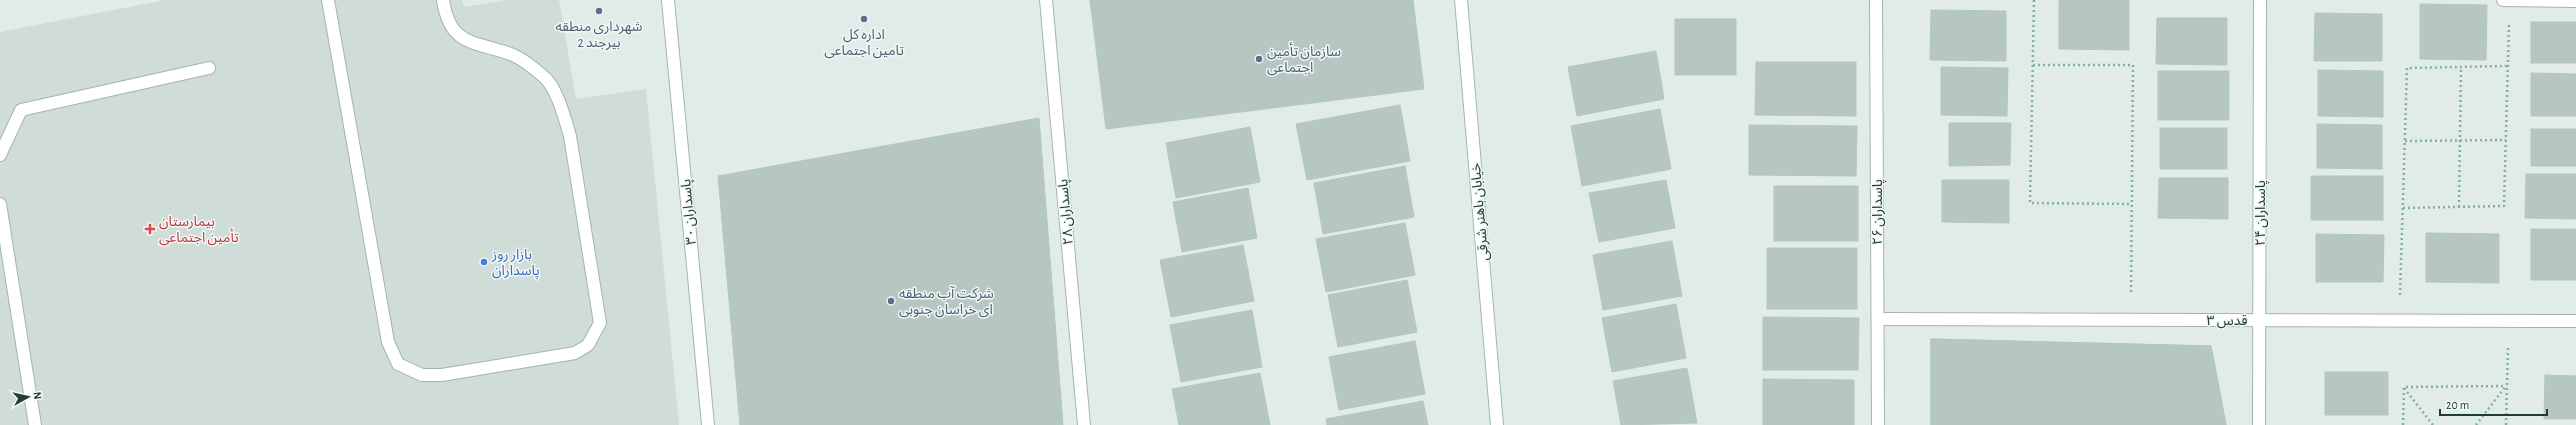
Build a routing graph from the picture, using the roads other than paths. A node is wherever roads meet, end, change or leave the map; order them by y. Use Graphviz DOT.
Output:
graph roads {
  1 [pos="328,0"];
  2 [pos="444,0"];
  3 [pos="668,0"];
  4 [pos="1046,0"];
  5 [pos="1461,0"];
  6 [pos="1876,0"];
  7 [pos="2260,0"];
  8 [pos="2503,0"];
  9 [pos="2510,0"];
  10 [pos="2576,1"];
  11 [pos="209,68"];
  12 [pos="0,155"];
  13 [pos="0,204"];
  14 [pos="1878,319"];
  15 [pos="2260,320"];
  16 [pos="2576,321"];
  17 [pos="35,425"];
  18 [pos="708,425"];
  19 [pos="1084,425"];
  20 [pos="1497,425"];
  21 [pos="1878,425"];
  22 [pos="2259,425"];
  1 -- 2 [label="street"];
  3 -- 18 [label="street, پاسداران ۳۰"];
  4 -- 19 [label="street, پاسداران ۲۸"];
  5 -- 20 [label="street, خیابان باهنر شرقی"];
  6 -- 14 [label="street, پاسداران ۲۶"];
  7 -- 15 [label="street, پاسداران ۲۴"];
  8 -- 9 [label="street"];
  9 -- 10 [label="street"];
  11 -- 12 [label="street"];
  13 -- 17 [label="street"];
  14 -- 15 [label="street, قدس ۳"];
  14 -- 21 [label="street, پاسداران ۲۶"];
  15 -- 16 [label="street, قدس ۳"];
  15 -- 22 [label="street, پاسداران ۲۴"];
}
